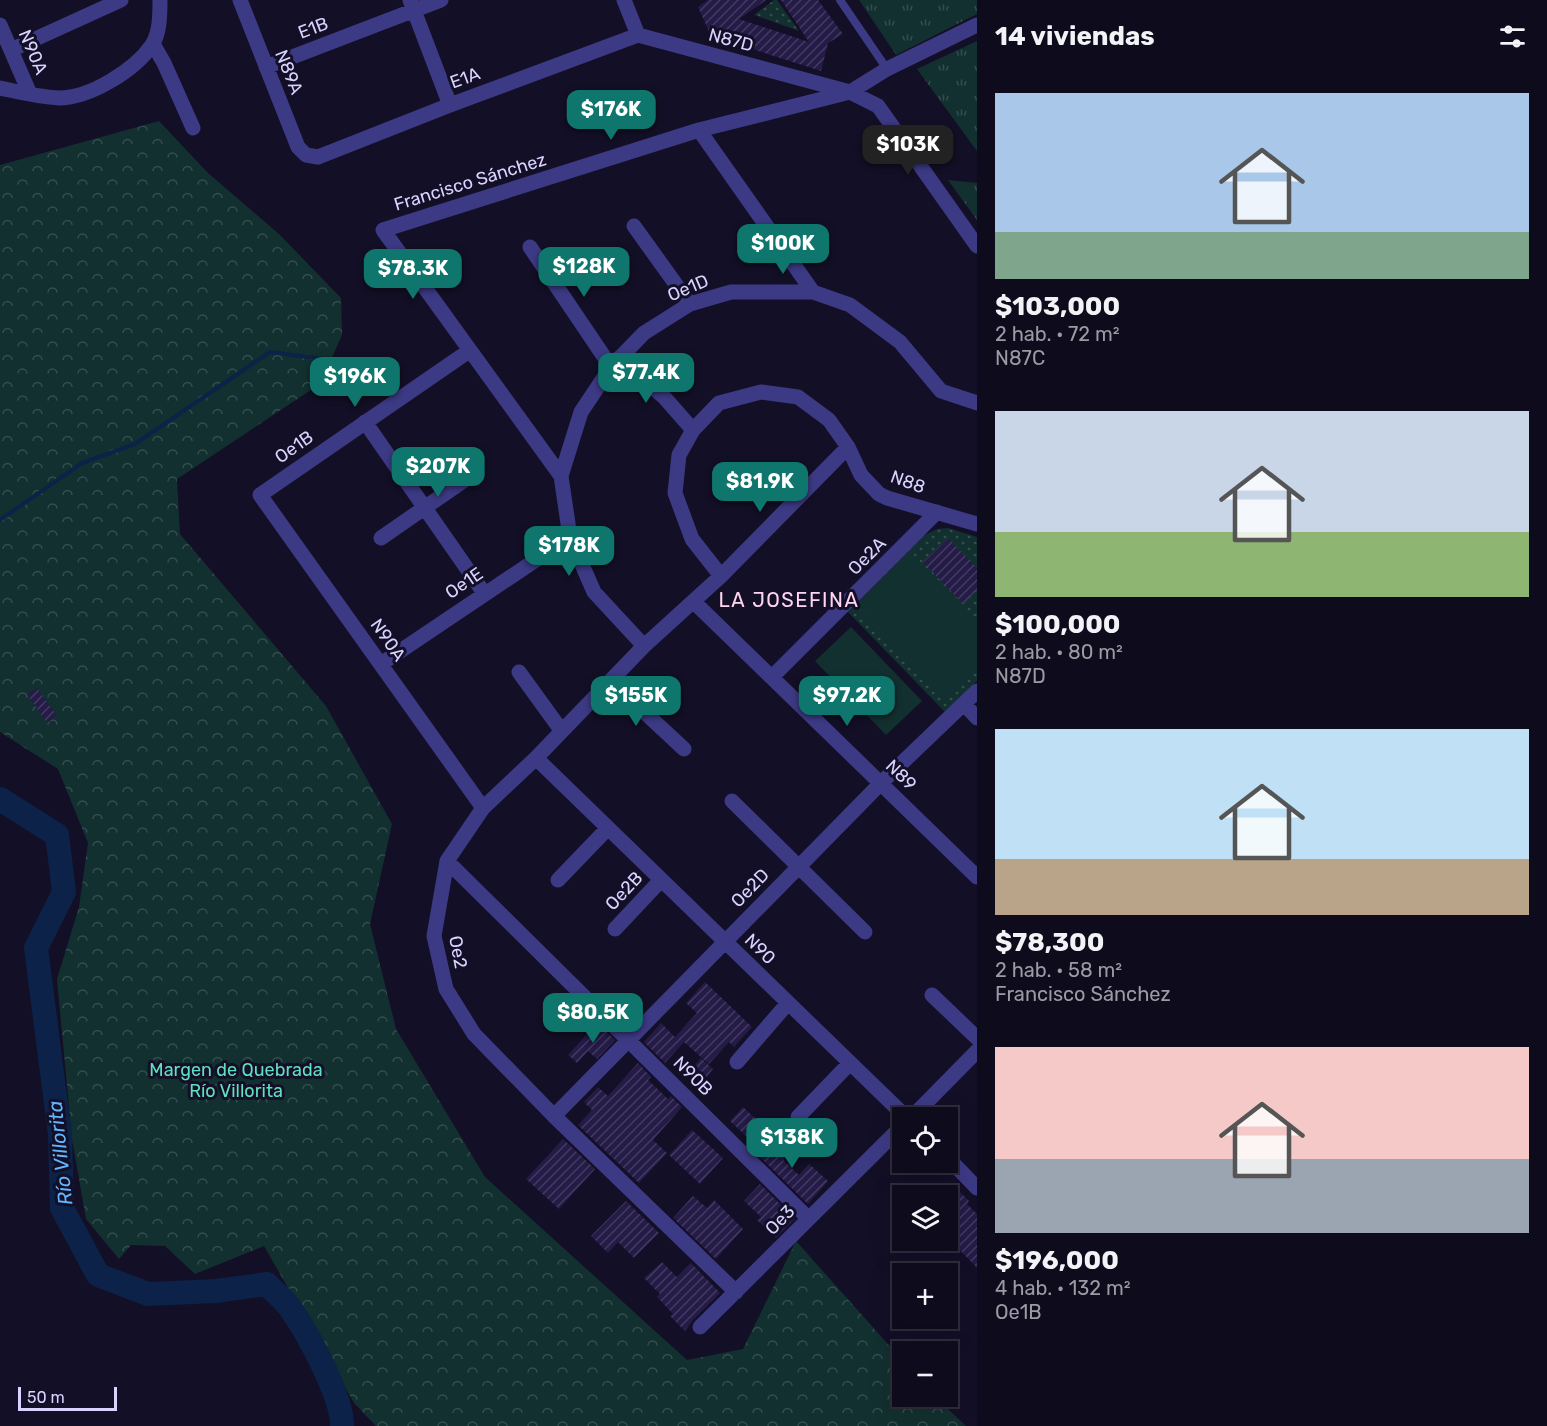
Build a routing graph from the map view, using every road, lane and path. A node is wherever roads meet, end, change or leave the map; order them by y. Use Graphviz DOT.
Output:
graph roads {
  1 [pos="121,0"];
  2 [pos="160,0"];
  3 [pos="240,0"];
  4 [pos="441,0"];
  5 [pos="624,0"];
  6 [pos="840,0"];
  7 [pos="412,5"];
  8 [pos="0,25"];
  9 [pos="977,25"];
  10 [pos="638,35"];
  11 [pos="153,44"];
  12 [pos="11,50"];
  13 [pos="266,67"];
  14 [pos="887,69"];
  15 [pos="0,88"];
  16 [pos="850,92"];
  17 [pos="30,94"];
  18 [pos="450,105"];
  19 [pos="193,128"];
  20 [pos="699,130"];
  21 [pos="306,155"];
  22 [pos="634,225"];
  23 [pos="977,246"];
  24 [pos="530,247"];
  25 [pos="813,292"];
  26 [pos="690,304"];
  27 [pos="470,351"];
  28 [pos="615,362"];
  29 [pos="977,403"];
  30 [pos="365,422"];
  31 [pos="693,430"];
  32 [pos="848,447"];
  33 [pos="561,476"];
  34 [pos="466,479"];
  35 [pos="260,495"];
  36 [pos="424,507"];
  37 [pos="938,513"];
  38 [pos="977,524"];
  39 [pos="570,537"];
  40 [pos="381,538"];
  41 [pos="721,576"];
  42 [pos="484,593"];
  43 [pos="694,602"];
  44 [pos="644,646"];
  45 [pos="381,663"];
  46 [pos="519,672"];
  47 [pos="772,677"];
  48 [pos="611,681"];
  49 [pos="977,691"];
  50 [pos="964,704"];
  51 [pos="977,718"];
  52 [pos="561,730"];
  53 [pos="684,749"];
  54 [pos="536,758"];
  55 [pos="881,783"];
  56 [pos="732,801"];
  57 [pos="483,808"];
  58 [pos="608,828"];
  59 [pos="447,861"];
  60 [pos="798,867"];
  61 [pos="977,877"];
  62 [pos="558,880"];
  63 [pos="661,880"];
  64 [pos="615,929"];
  65 [pos="865,932"];
  66 [pos="724,942"];
  67 [pos="932,995"];
  68 [pos="788,1003"];
  69 [pos="977,1038"];
  70 [pos="628,1039"];
  71 [pos="977,1051"];
  72 [pos="737,1062"];
  73 [pos="850,1063"];
  74 [pos="897,1107"];
  75 [pos="920,1107"];
  76 [pos="554,1116"];
  77 [pos="798,1117"];
  78 [pos="892,1136"];
  79 [pos="958,1168"];
  80 [pos="977,1188"];
  81 [pos="808,1218"];
  82 [pos="736,1292"];
  83 [pos="700,1327"];
  1 -- 12 [label="street"];
  2 -- 11 [label="street"];
  3 -- 13 [label="street, N89A"];
  4 -- 7 [label="street, E1B"];
  5 -- 10 [label="street"];
  6 -- 14 [label="lane"];
  7 -- 13 [label="street, E1B"];
  7 -- 18 [label="street"];
  8 -- 12 [label="street, N90A"];
  9 -- 14 [label="street, Francisco Sánchez"];
  10 -- 16 [label="street, N87D"];
  10 -- 18 [label="street, E1A"];
  11 -- 17 [label="street"];
  11 -- 19 [label="street"];
  12 -- 17 [label="street, N90A"];
  13 -- 21 [label="street, N89A"];
  14 -- 16 [label="street, Francisco Sánchez"];
  15 -- 17 [label="street"];
  16 -- 20 [label="street, Francisco Sánchez"];
  16 -- 23 [label="street, N87D"];
  18 -- 21 [label="street, E1A"];
  20 -- 25 [label="street"];
  20 -- 27 [label="street, Francisco Sánchez"];
  22 -- 26 [label="street"];
  24 -- 28 [label="street"];
  25 -- 26 [label="street, Oe1D"];
  25 -- 29 [label="street, Oe1D"];
  26 -- 28 [label="street, Oe1D"];
  27 -- 30 [label="street, Oe1B"];
  27 -- 33 [label="street"];
  28 -- 31 [label="street"];
  28 -- 33 [label="street"];
  30 -- 35 [label="street, Oe1B"];
  30 -- 36 [label="street"];
  31 -- 32 [label="street, N88"];
  31 -- 41 [label="street, N88"];
  32 -- 37 [label="street, N88"];
  32 -- 41 [label="street, Oe2"];
  33 -- 39 [label="street"];
  34 -- 36 [label="street"];
  35 -- 45 [label="street, N90A"];
  36 -- 40 [label="street"];
  36 -- 42 [label="street"];
  37 -- 38 [label="street, N88"];
  37 -- 47 [label="street, Oe2A"];
  39 -- 42 [label="street, Oe1E"];
  39 -- 44 [label="street"];
  41 -- 43 [label="street, Oe2"];
  42 -- 45 [label="street, Oe1E"];
  43 -- 44 [label="street, Oe2"];
  43 -- 47 [label="street, N89"];
  44 -- 48 [label="street, Oe2"];
  45 -- 57 [label="street, N90A"];
  46 -- 52 [label="street"];
  47 -- 55 [label="street, N89"];
  48 -- 52 [label="street, Oe2"];
  48 -- 53 [label="street"];
  49 -- 50 [label="street, Oe2D"];
  50 -- 51 [label="street"];
  50 -- 55 [label="street, Oe2D"];
  52 -- 54 [label="street, Oe2"];
  54 -- 57 [label="street, Oe2"];
  54 -- 58 [label="street, N90"];
  55 -- 60 [label="street, Oe2D"];
  55 -- 61 [label="street, N89"];
  56 -- 60 [label="street"];
  57 -- 59 [label="street, Oe2"];
  58 -- 62 [label="street"];
  58 -- 63 [label="street, N90"];
  59 -- 70 [label="street, N90B"];
  59 -- 76 [label="street, Oe2"];
  60 -- 65 [label="street"];
  60 -- 66 [label="street, Oe2D"];
  63 -- 64 [label="street, Oe2B"];
  63 -- 66 [label="street, N90"];
  66 -- 68 [label="street, N90"];
  66 -- 70 [label="street, Oe2D"];
  67 -- 69 [label="street"];
  68 -- 72 [label="street"];
  68 -- 73 [label="street, N90"];
  70 -- 76 [label="street, Oe2D"];
  70 -- 81 [label="street, N90B"];
  71 -- 75 [label="street"];
  73 -- 74 [label="street, N90"];
  73 -- 77 [label="street"];
  76 -- 82 [label="street, Oe2"];
  78 -- 81 [label="street, Oe3"];
  79 -- 80 [label="street"];
  81 -- 82 [label="street, Oe3"];
  82 -- 83 [label="street, Oe3"];
}
